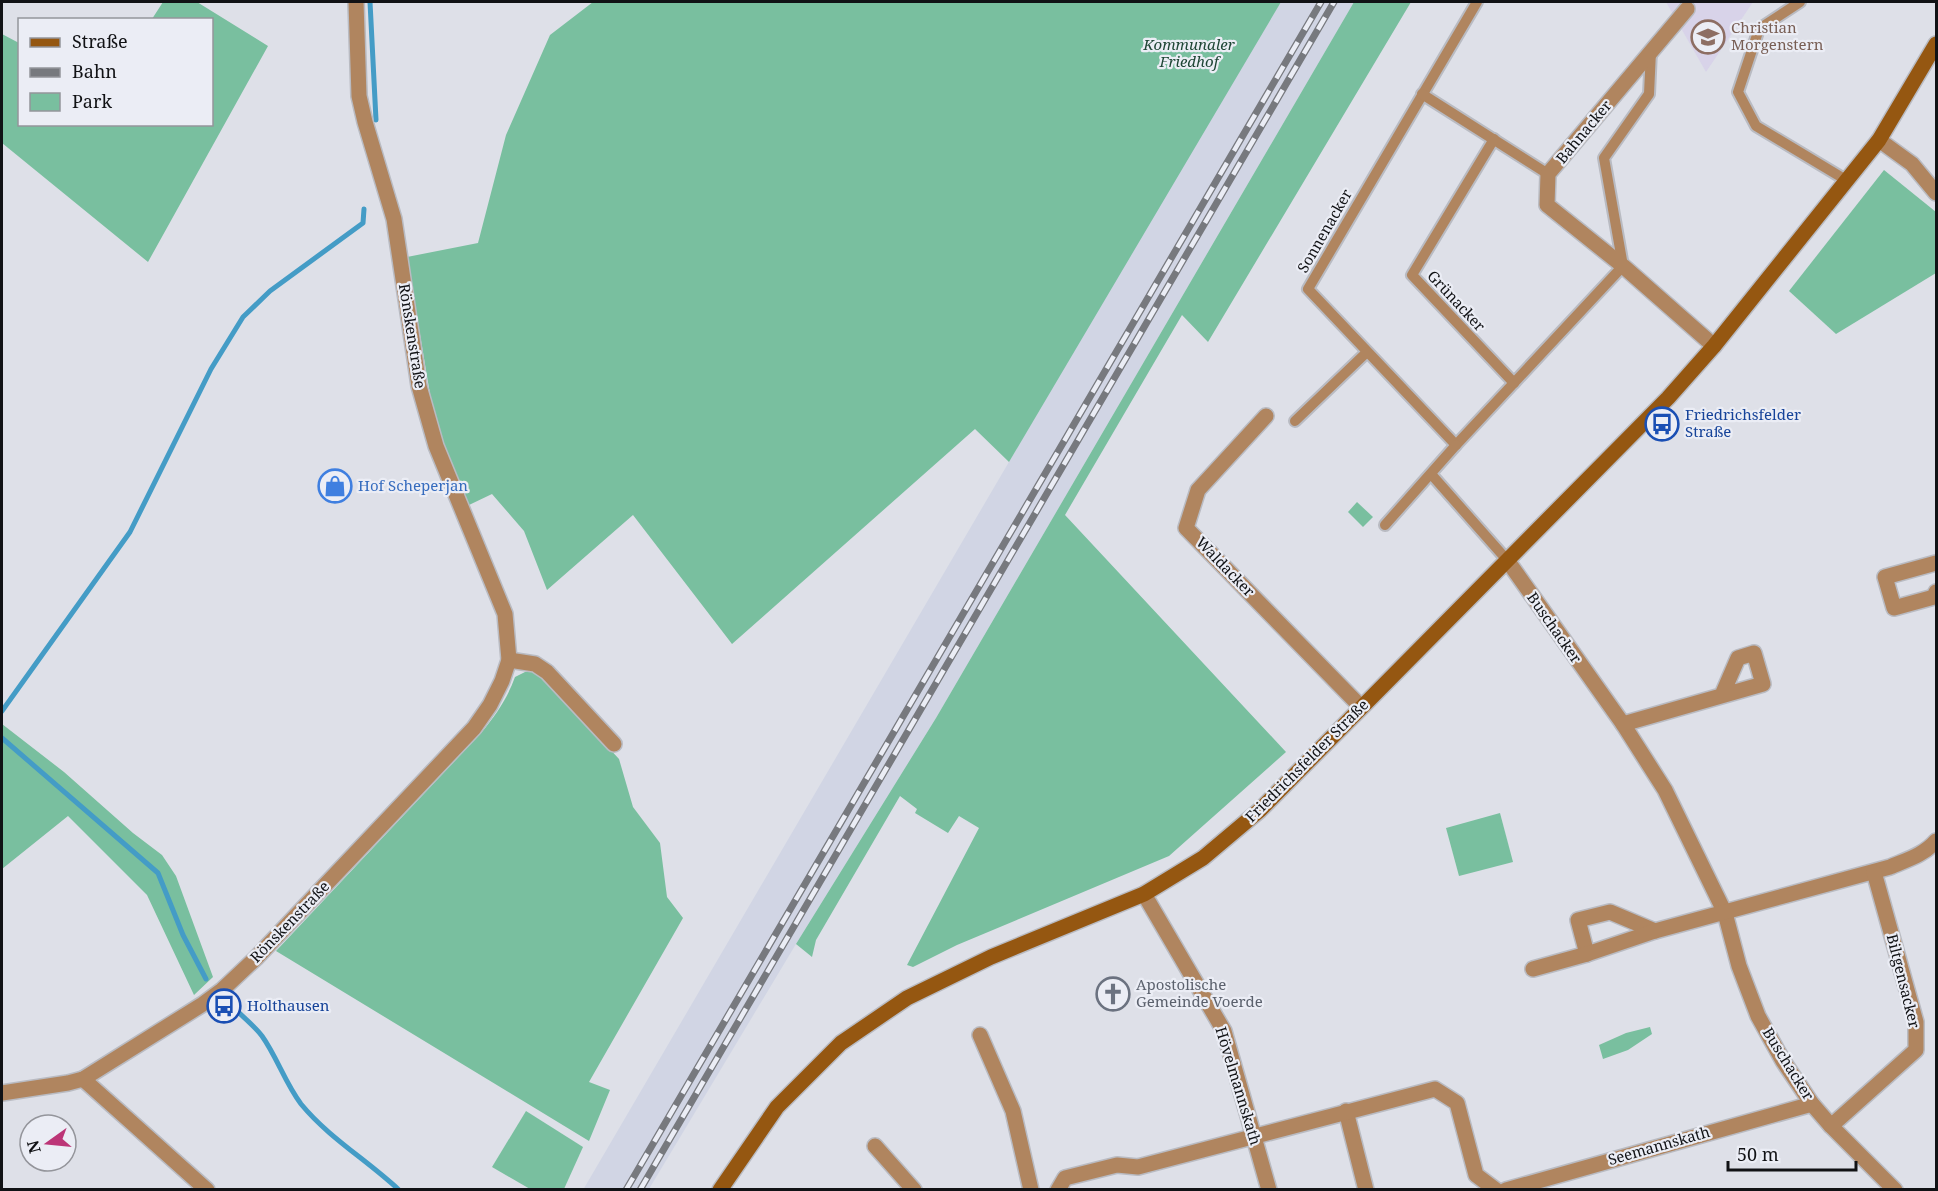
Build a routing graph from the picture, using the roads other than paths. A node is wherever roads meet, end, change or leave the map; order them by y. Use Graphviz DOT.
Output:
graph roads {
  1 [pos="356,2"];
  2 [pos="1477,2"];
  3 [pos="1800,2"];
  4 [pos="1687,9"];
  5 [pos="1936,44"];
  6 [pos="1652,51"];
  7 [pos="1422,94"];
  8 [pos="1494,140"];
  9 [pos="1879,140"];
  10 [pos="1548,174"];
  11 [pos="1846,180"];
  12 [pos="1936,193"];
  13 [pos="1623,266"];
  14 [pos="1714,346"];
  15 [pos="1367,352"];
  16 [pos="1514,383"];
  17 [pos="1266,416"];
  18 [pos="1295,421"];
  19 [pos="1456,445"];
  20 [pos="1431,474"];
  21 [pos="1385,525"];
  22 [pos="1507,560"];
  23 [pos="1936,562"];
  24 [pos="1936,592"];
  25 [pos="509,660"];
  26 [pos="1722,695"];
  27 [pos="1361,707"];
  28 [pos="1623,724"];
  29 [pos="614,744"];
  30 [pos="1936,841"];
  31 [pos="1874,872"];
  32 [pos="1144,894"];
  33 [pos="1725,913"];
  34 [pos="1655,931"];
  35 [pos="1587,954"];
  36 [pos="1533,969"];
  37 [pos="980,1035"];
  38 [pos="83,1079"];
  39 [pos="2,1093"];
  40 [pos="1812,1104"];
  41 [pos="1346,1111"];
  42 [pos="1831,1126"];
  43 [pos="1254,1136"];
  44 [pos="875,1146"];
  45 [pos="1478,1182"];
  46 [pos="207,1190"];
  47 [pos="720,1190"];
  48 [pos="914,1190"];
  49 [pos="1031,1190"];
  50 [pos="1058,1190"];
  51 [pos="1269,1190"];
  52 [pos="1366,1190"];
  53 [pos="1496,1190"];
  54 [pos="1506,1190"];
  55 [pos="1895,1190"];
  1 -- 25 [label="street, Rönskenstraße"];
  2 -- 7 [label="lane, Sonnenacker"];
  3 -- 11 [label="lane"];
  4 -- 6 [label="street, Bahnacker"];
  5 -- 9 [label="main road, Friedrichsfelder Straße"];
  6 -- 10 [label="street, Bahnacker"];
  6 -- 13 [label="lane"];
  7 -- 8 [label="lane"];
  7 -- 15 [label="lane, Sonnenacker"];
  8 -- 10 [label="lane"];
  8 -- 16 [label="lane, Grünacker"];
  9 -- 11 [label="main road, Friedrichsfelder Straße"];
  9 -- 12 [label="street"];
  10 -- 13 [label="street, Bahnacker"];
  11 -- 14 [label="main road, Friedrichsfelder Straße"];
  13 -- 14 [label="street, Bahnacker"];
  13 -- 16 [label="lane"];
  14 -- 22 [label="main road, Friedrichsfelder Straße"];
  15 -- 18 [label="lane"];
  15 -- 19 [label="lane, Sonnenacker"];
  16 -- 19 [label="lane"];
  17 -- 27 [label="street, Waldacker"];
  19 -- 20 [label="lane"];
  20 -- 21 [label="lane"];
  20 -- 22 [label="lane"];
  22 -- 27 [label="main road, Friedrichsfelder Straße"];
  22 -- 28 [label="street, Buschacker"];
  23 -- 24 [label="street"];
  25 -- 29 [label="street"];
  25 -- 38 [label="street, Rönskenstraße"];
  26 -- 28 [label="street"];
  27 -- 32 [label="main road, Friedrichsfelder Straße"];
  28 -- 33 [label="street, Buschacker"];
  30 -- 31 [label="street"];
  31 -- 33 [label="street"];
  31 -- 42 [label="street, Biltgensacker"];
  32 -- 43 [label="street, Hövelmannskath"];
  32 -- 47 [label="main road, Friedrichsfelder Straße"];
  33 -- 34 [label="street"];
  33 -- 40 [label="street, Buschacker"];
  34 -- 35 [label="street"];
  34 -- 35 [label="street"];
  35 -- 36 [label="street"];
  37 -- 49 [label="street"];
  38 -- 39 [label="street, Rönskenstraße"];
  38 -- 46 [label="street"];
  40 -- 42 [label="street, Buschacker"];
  40 -- 54 [label="street, Seemannskath"];
  41 -- 43 [label="street"];
  41 -- 45 [label="street"];
  41 -- 52 [label="street"];
  42 -- 55 [label="street, Buschacker"];
  43 -- 50 [label="street"];
  43 -- 51 [label="street, Hövelmannskath"];
  44 -- 48 [label="street"];
  45 -- 53 [label="street"];
}
